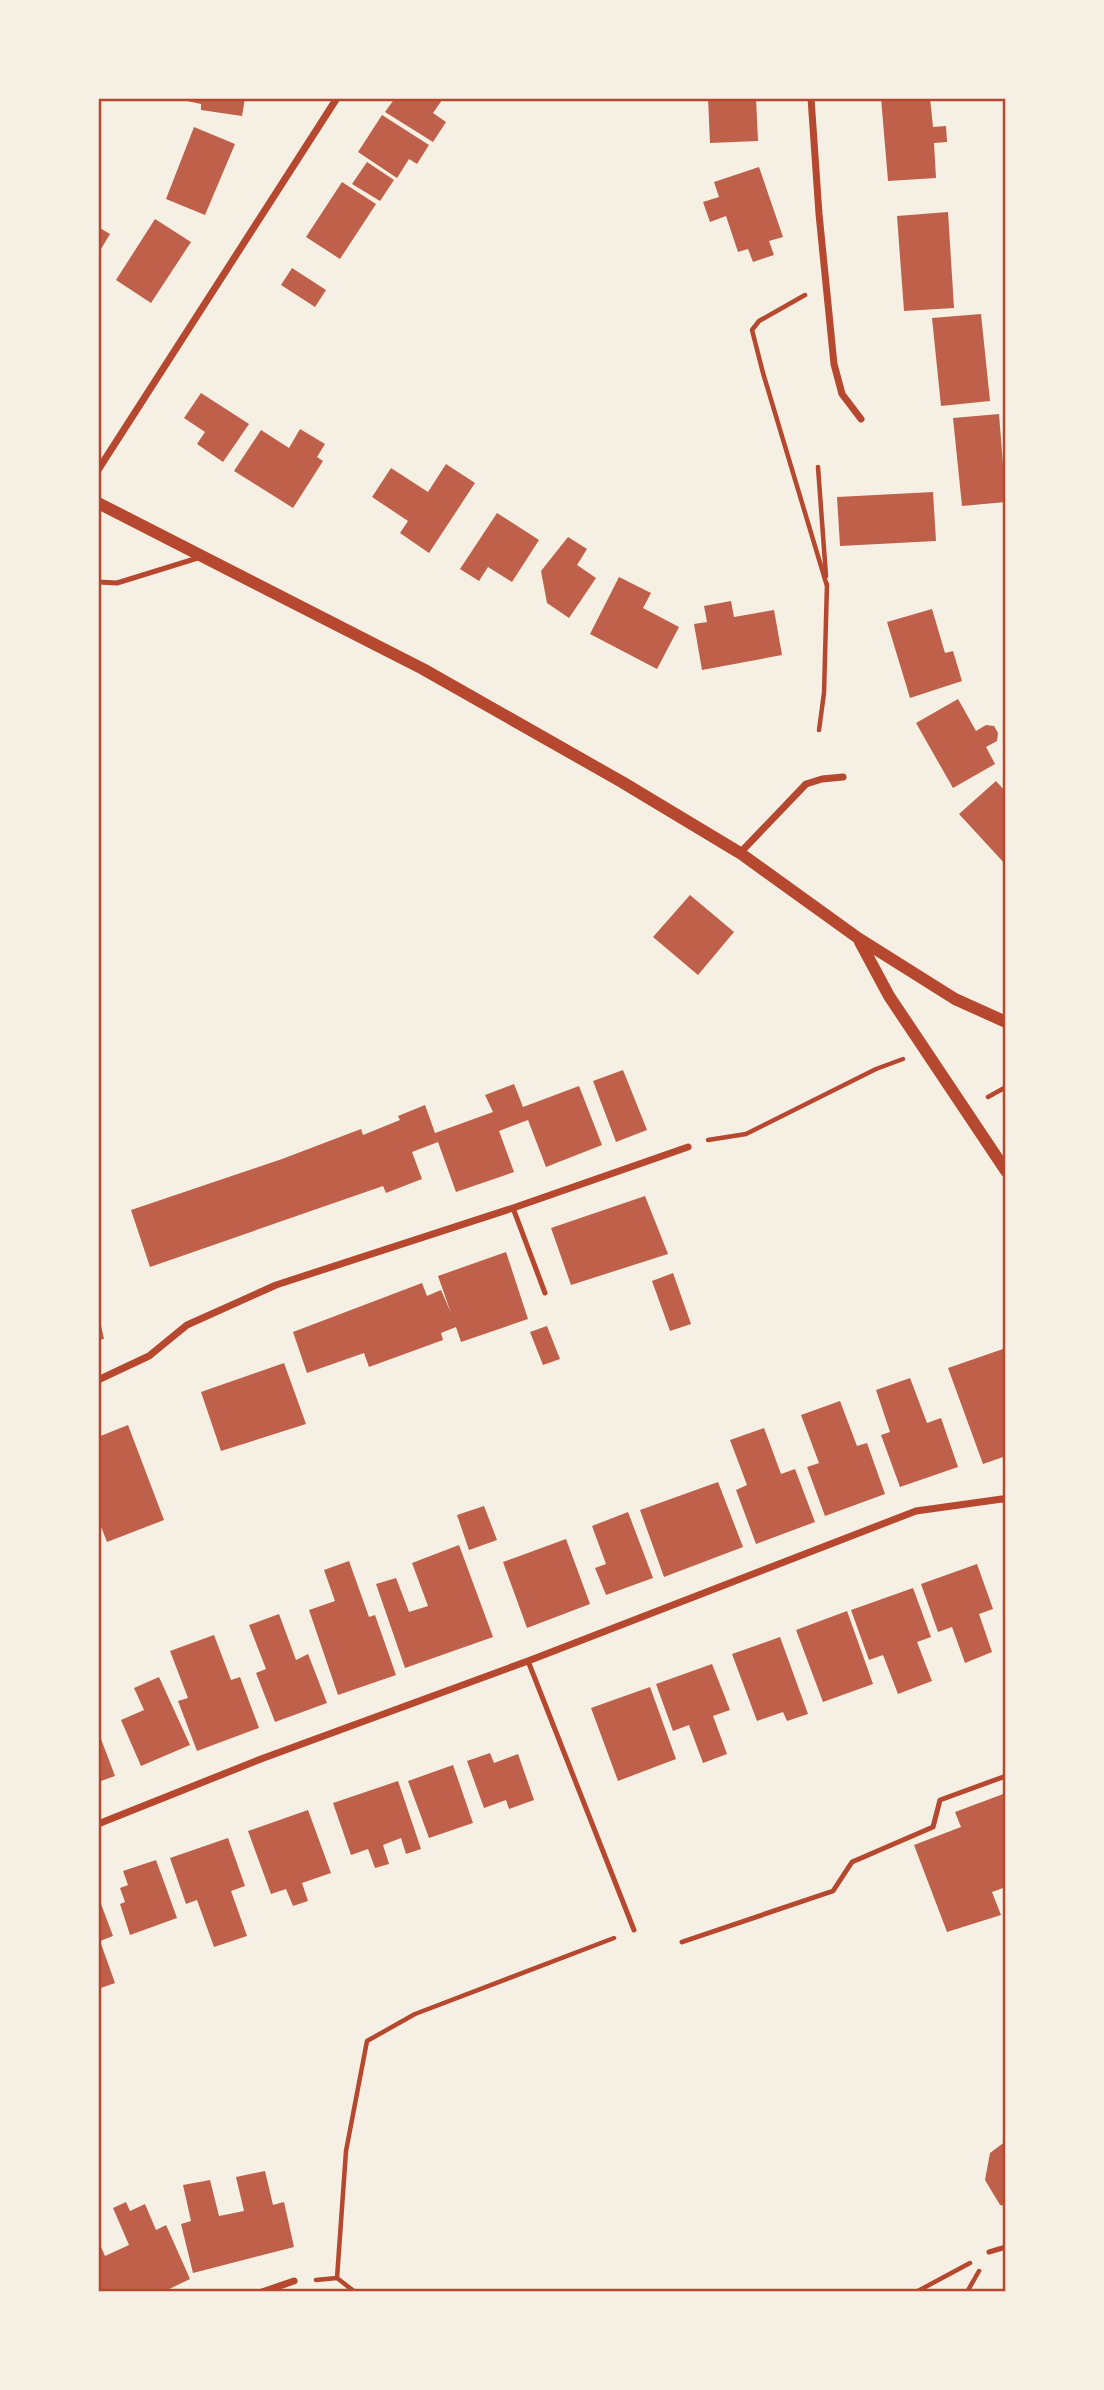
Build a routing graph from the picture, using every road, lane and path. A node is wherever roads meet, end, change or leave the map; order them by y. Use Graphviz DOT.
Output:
graph roads {
  1 [pos="337,98"];
  2 [pos="811,98"];
  3 [pos="806,295"];
  4 [pos="861,419"];
  5 [pos="818,467"];
  6 [pos="98,470"];
  7 [pos="98,503"];
  8 [pos="204,556"];
  9 [pos="98,582"];
  10 [pos="827,586"];
  11 [pos="819,730"];
  12 [pos="843,777"];
  13 [pos="740,853"];
  14 [pos="858,939"];
  15 [pos="1006,1022"];
  16 [pos="876,1069"];
  17 [pos="688,1147"];
  18 [pos="1006,1171"];
  19 [pos="513,1208"];
  20 [pos="545,1293"];
  21 [pos="98,1380"];
  22 [pos="1006,1500"];
  23 [pos="528,1661"];
  24 [pos="1006,1776"];
  25 [pos="98,1824"];
  26 [pos="634,1930"];
  27 [pos="682,1942"];
  28 [pos="1006,2247"];
  29 [pos="989,2252"];
  30 [pos="294,2281"];
  31 [pos="262,2292"];
  32 [pos="355,2292"];
  33 [pos="916,2292"];
  1 -- 6 [label="street"];
  2 -- 4 [label="street"];
  3 -- 10 [label="path"];
  5 -- 10 [label="path"];
  7 -- 8 [label="street"];
  8 -- 9 [label="lane"];
  8 -- 13 [label="street"];
  10 -- 11 [label="path"];
  12 -- 13 [label="street"];
  13 -- 14 [label="street"];
  14 -- 15 [label="street"];
  14 -- 18 [label="street"];
  16 -- 17 [label="path"];
  17 -- 19 [label="street"];
  19 -- 20 [label="lane"];
  19 -- 21 [label="street"];
  22 -- 23 [label="street"];
  23 -- 25 [label="street"];
  23 -- 26 [label="lane"];
  24 -- 27 [label="lane"];
  26 -- 32 [label="path"];
  28 -- 29 [label="lane"];
  29 -- 33 [label="path"];
  30 -- 31 [label="street"];
}
